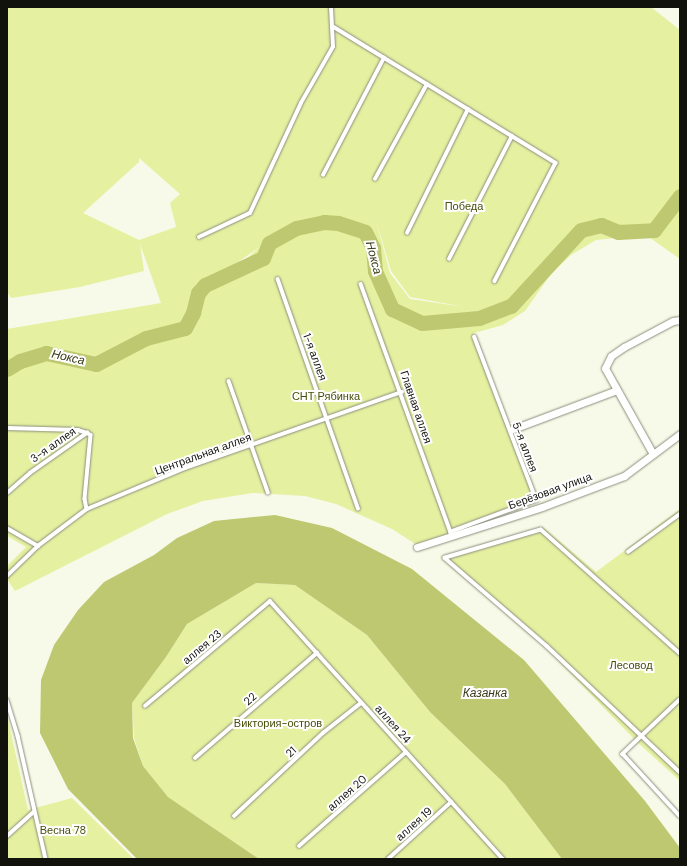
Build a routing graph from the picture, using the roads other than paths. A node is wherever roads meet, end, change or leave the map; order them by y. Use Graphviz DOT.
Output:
graph roads {
  1 [pos="331,7"];
  2 [pos="334,27"];
  3 [pos="384,58"];
  4 [pos="427,84"];
  5 [pos="468,109"];
  6 [pos="512,136"];
  7 [pos="323,175"];
  8 [pos="375,179"];
  9 [pos="408,232"];
  10 [pos="199,237"];
  11 [pos="449,258"];
  12 [pos="278,279"];
  13 [pos="495,281"];
  14 [pos="361,284"];
  15 [pos="680,320"];
  16 [pos="474,337"];
  17 [pos="229,381"];
  18 [pos="617,390"];
  19 [pos="402,392"];
  20 [pos="327,419"];
  21 [pos="7,428"];
  22 [pos="513,429"];
  23 [pos="86,433"];
  24 [pos="680,434"];
  25 [pos="251,446"];
  26 [pos="653,454"];
  27 [pos="268,492"];
  28 [pos="7,493"];
  29 [pos="358,508"];
  30 [pos="87,509"];
  31 [pos="680,514"];
  32 [pos="7,528"];
  33 [pos="451,534"];
  34 [pos="38,546"];
  35 [pos="417,547"];
  36 [pos="628,552"];
  37 [pos="7,576"];
  38 [pos="270,601"];
  39 [pos="317,653"];
  40 [pos="680,654"];
  41 [pos="7,700"];
  42 [pos="680,700"];
  43 [pos="362,703"];
  44 [pos="145,706"];
  45 [pos="643,737"];
  46 [pos="406,752"];
  47 [pos="195,758"];
  48 [pos="680,772"];
  49 [pos="451,802"];
  50 [pos="34,812"];
  51 [pos="234,816"];
  52 [pos="680,816"];
  53 [pos="7,836"];
  54 [pos="299,846"];
  55 [pos="499,855"];
  56 [pos="46,859"];
  57 [pos="388,859"];
  58 [pos="495,859"];
  59 [pos="503,859"];
  1 -- 2 [label="lane"];
  2 -- 3 [label="lane"];
  2 -- 10 [label="lane"];
  3 -- 4 [label="lane"];
  3 -- 7 [label="lane"];
  4 -- 5 [label="lane"];
  4 -- 8 [label="lane"];
  5 -- 6 [label="lane"];
  5 -- 9 [label="lane"];
  6 -- 11 [label="lane"];
  6 -- 13 [label="lane"];
  12 -- 20 [label="lane, 1-я аллея"];
  14 -- 19 [label="lane, Главная аллея"];
  15 -- 18 [label="street"];
  16 -- 33 [label="lane, 5-я аллея"];
  17 -- 25 [label="lane"];
  18 -- 22 [label="street"];
  18 -- 26 [label="street"];
  19 -- 20 [label="lane, Центральная аллея"];
  19 -- 33 [label="lane, Главная аллея"];
  20 -- 25 [label="lane, Центральная аллея"];
  20 -- 29 [label="lane, 1-я аллея"];
  21 -- 23 [label="lane"];
  23 -- 28 [label="lane, 3-я аллея"];
  23 -- 30 [label="lane, 3-я аллея"];
  24 -- 26 [label="street, Берёзовая улица"];
  25 -- 27 [label="lane"];
  25 -- 30 [label="lane, Центральная аллея"];
  26 -- 33 [label="street, Берёзовая улица"];
  30 -- 34 [label="lane, Центральная аллея"];
  31 -- 36 [label="lane"];
  32 -- 34 [label="lane"];
  33 -- 35 [label="street, Берёзовая улица"];
  34 -- 37 [label="lane, Центральная аллея"];
  38 -- 39 [label="lane, аллея 24"];
  38 -- 44 [label="lane, аллея 23"];
  39 -- 43 [label="lane, аллея 24"];
  39 -- 47 [label="lane, 22"];
  40 -- 45 [label="lane"];
  41 -- 50 [label="lane"];
  42 -- 45 [label="lane"];
  43 -- 46 [label="lane, аллея 24"];
  43 -- 51 [label="lane, 21"];
  45 -- 48 [label="lane"];
  45 -- 52 [label="lane"];
  46 -- 49 [label="lane, аллея 24"];
  46 -- 54 [label="lane, аллея 20"];
  49 -- 55 [label="lane, аллея 24"];
  49 -- 57 [label="lane, аллея 19"];
  50 -- 53 [label="lane"];
  50 -- 56 [label="lane"];
  55 -- 58 [label="lane"];
  55 -- 59 [label="lane, аллея 24"];
}
